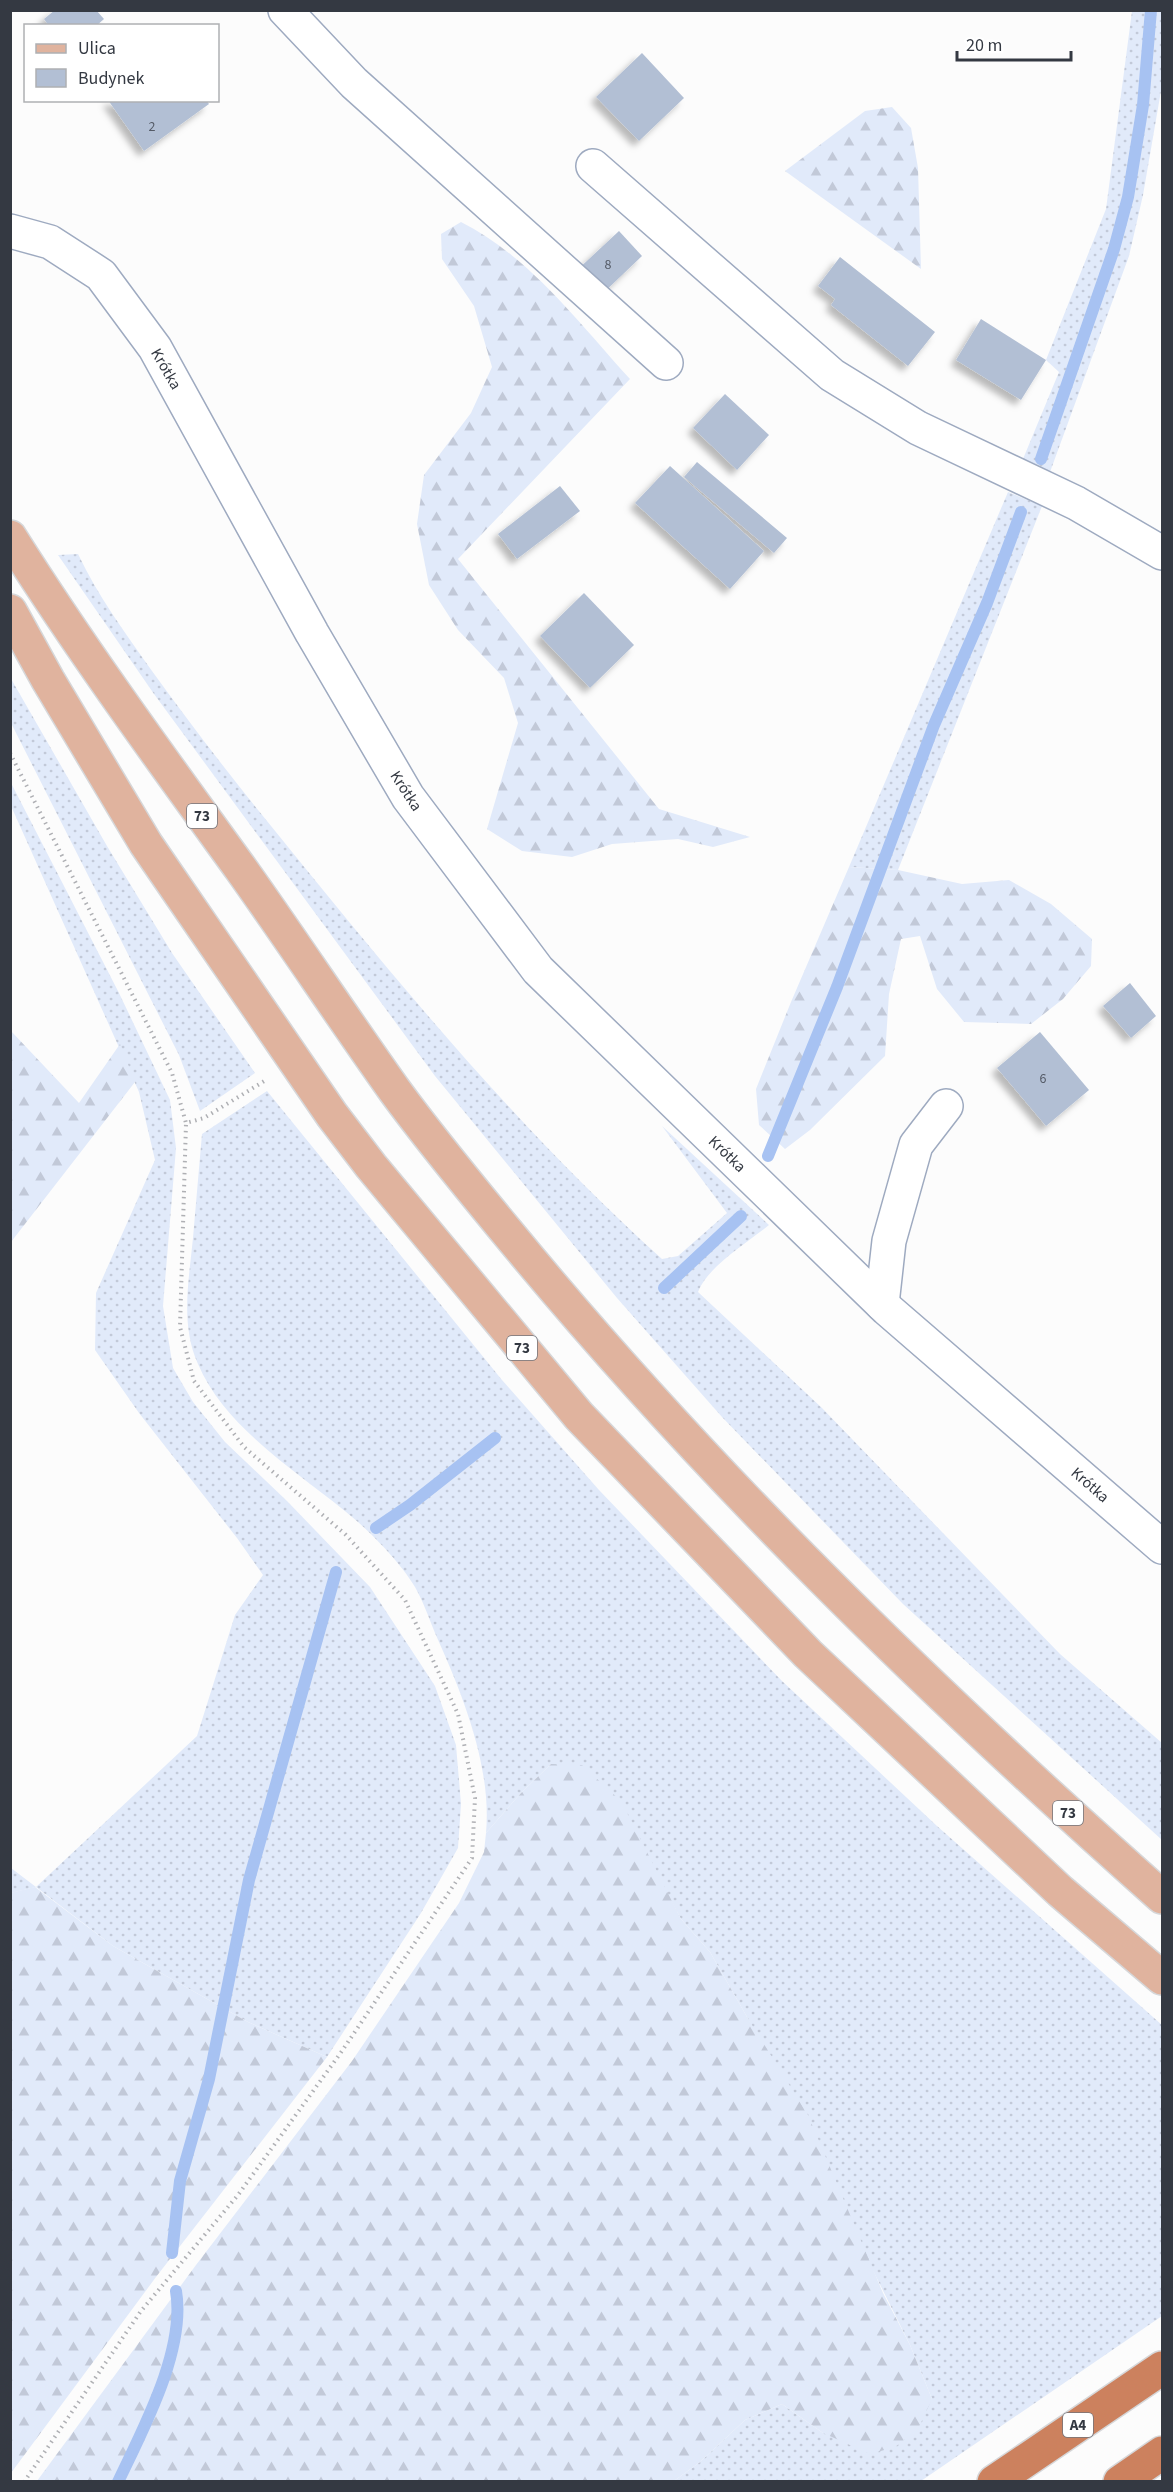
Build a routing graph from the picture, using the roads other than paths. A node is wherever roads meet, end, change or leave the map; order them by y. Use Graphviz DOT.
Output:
graph roads {
  1 [pos="285,10"];
  2 [pos="592,166"];
  3 [pos="10,231"];
  4 [pos="666,363"];
  5 [pos="10,537"];
  6 [pos="1162,553"];
  7 [pos="10,612"];
  8 [pos="946,1106"];
  9 [pos="882,1304"];
  10 [pos="1162,1547"];
  11 [pos="1162,1897"];
  12 [pos="1162,1978"];
  13 [pos="1162,2368"];
  14 [pos="1162,2453"];
  15 [pos="994,2481"];
  16 [pos="1120,2481"];
  1 -- 4 [label="street"];
  2 -- 6 [label="street"];
  3 -- 9 [label="street, Krótka"];
  5 -- 11 [label="main road, 73"];
  7 -- 12 [label="main road, 73"];
  8 -- 9 [label="street"];
  9 -- 10 [label="street, Krótka"];
  13 -- 15 [label="highway, A4"];
  14 -- 16 [label="highway"];
}
